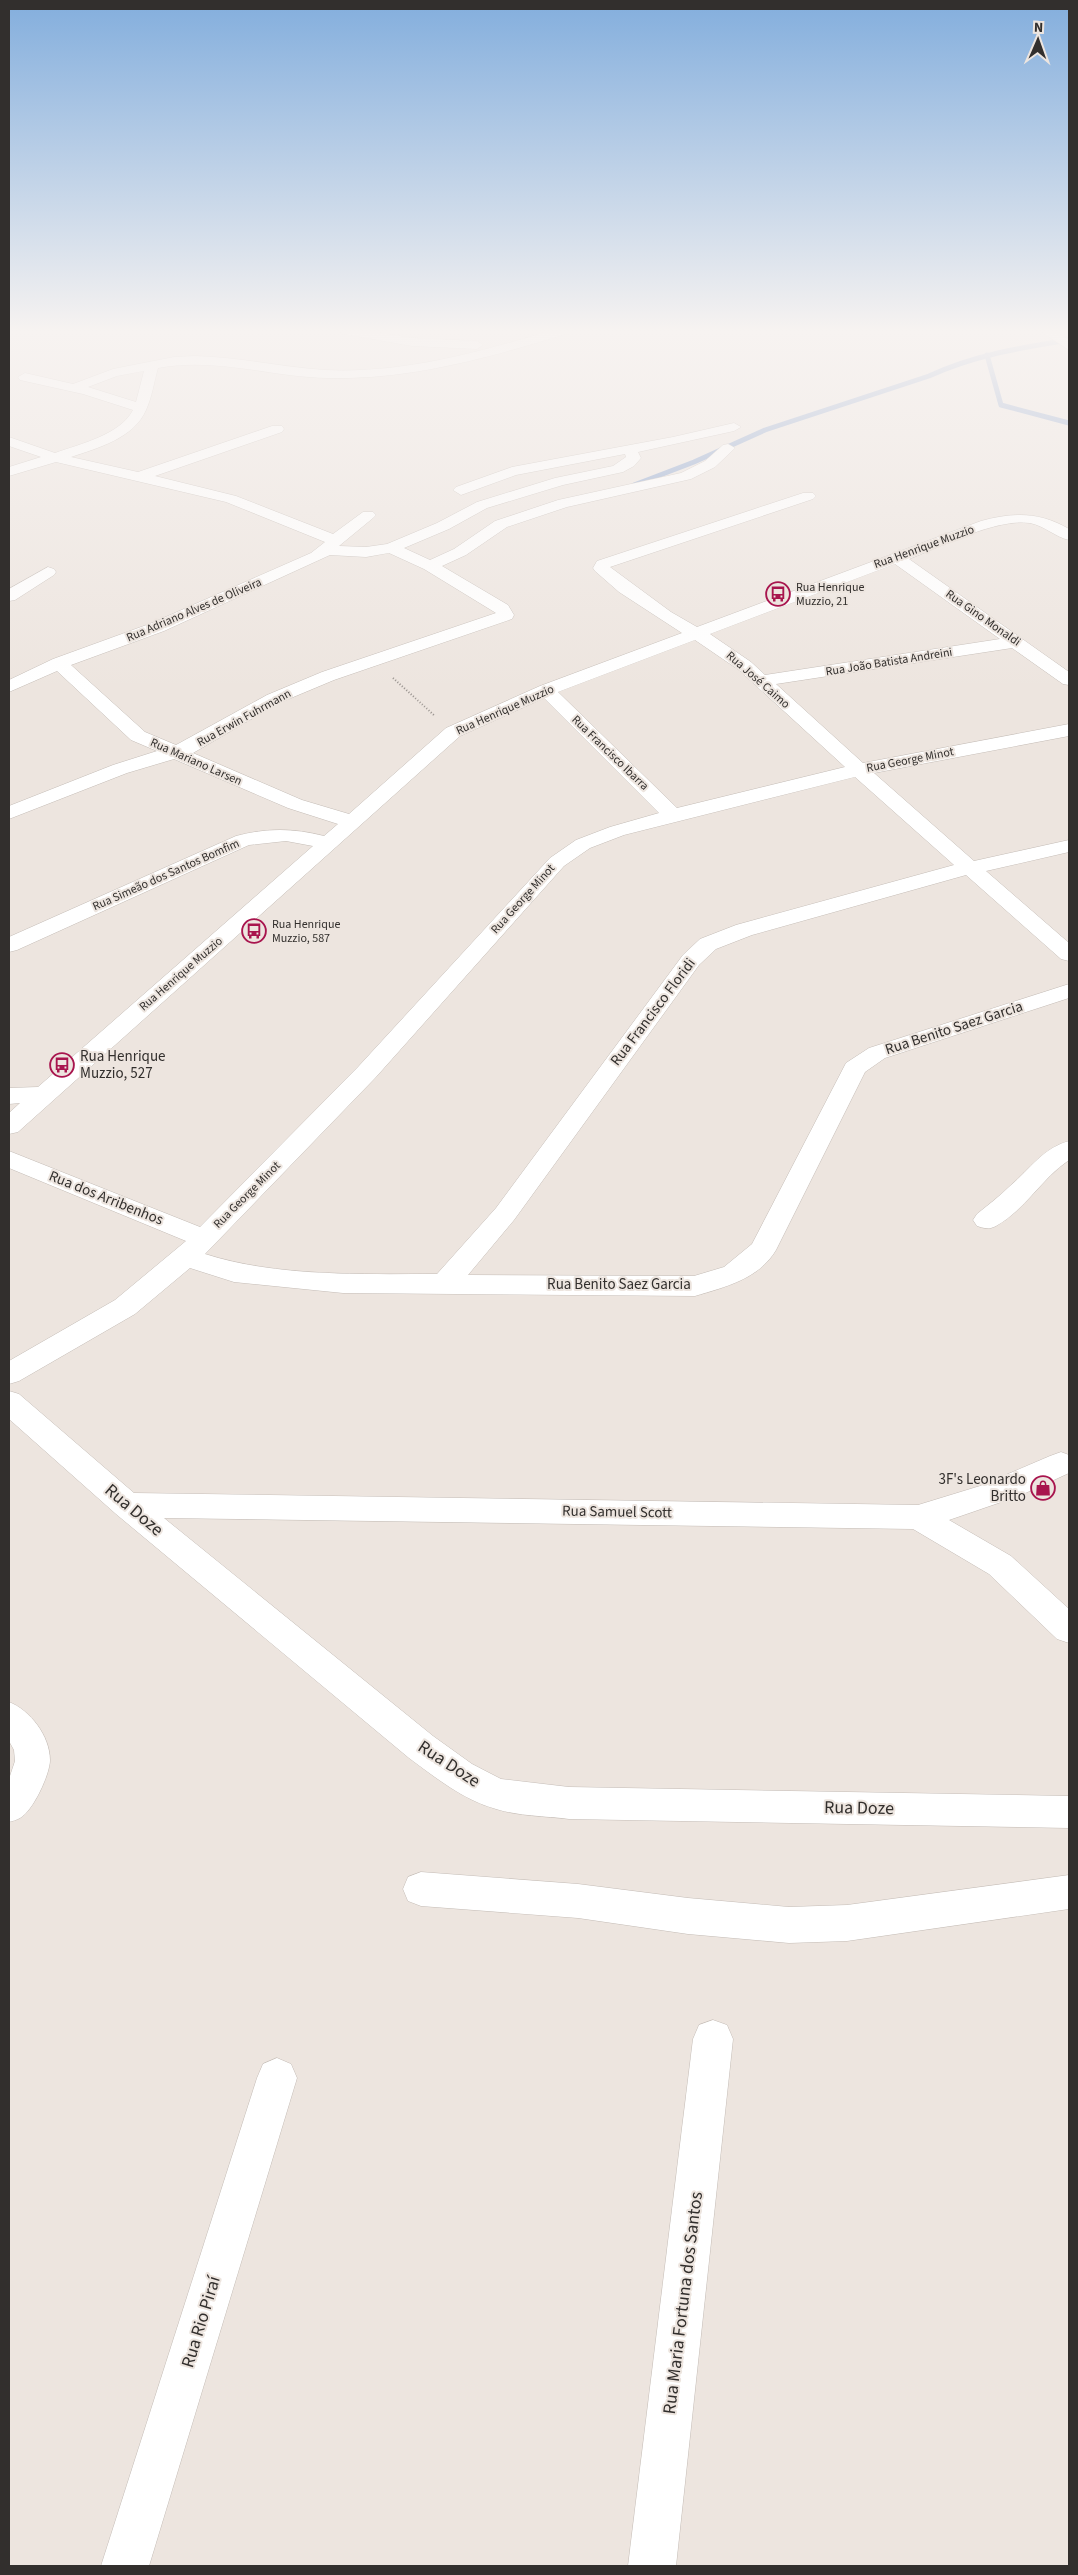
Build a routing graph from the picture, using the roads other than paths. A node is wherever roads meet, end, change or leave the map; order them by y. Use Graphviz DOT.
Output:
graph roads {
  1 [pos="35,450"];
  2 [pos="73,450"];
  3 [pos="216,450"];
  4 [pos="617,450"];
  5 [pos="629,450"];
  6 [pos="726,450"];
  7 [pos="54,457"];
  8 [pos="9,472"];
  9 [pos="139,477"];
  10 [pos="461,490"];
  11 [pos="808,496"];
  12 [pos="368,515"];
  13 [pos="1069,535"];
  14 [pos="331,546"];
  15 [pos="392,548"];
  16 [pos="896,557"];
  17 [pos="430,566"];
  18 [pos="48,572"];
  19 [pos="9,596"];
  20 [pos="696,634"];
  21 [pos="1017,642"];
  22 [pos="59,663"];
  23 [pos="1069,680"];
  24 [pos="761,681"];
  25 [pos="9,687"];
  26 [pos="546,690"];
  27 [pos="1069,730"];
  28 [pos="175,752"];
  29 [pos="858,770"];
  30 [pos="9,813"];
  31 [pos="673,815"];
  32 [pos="354,822"];
  33 [pos="328,844"];
  34 [pos="1069,846"];
  35 [pos="969,867"];
  36 [pos="9,945"];
  37 [pos="1069,954"];
  38 [pos="1069,992"];
  39 [pos="44,1094"];
  40 [pos="9,1096"];
  41 [pos="9,1126"];
  42 [pos="1069,1149"];
  43 [pos="9,1159"];
  44 [pos="986,1220"];
  45 [pos="194,1248"];
  46 [pos="445,1283"];
  47 [pos="9,1374"];
  48 [pos="9,1402"];
  49 [pos="1060,1464"];
  50 [pos="127,1505"];
  51 [pos="918,1517"];
  52 [pos="1069,1629"];
  53 [pos="9,1717"];
  54 [pos="9,1806"];
  55 [pos="1069,1812"];
  56 [pos="421,1889"];
  57 [pos="1069,1892"];
  58 [pos="714,2039"];
  59 [pos="277,2078"];
  60 [pos="125,2566"];
  61 [pos="652,2566"];
  1 -- 7 [label="street"];
  2 -- 7 [label="street"];
  3 -- 9 [label="street"];
  4 -- 10 [label="street"];
  5 -- 15 [label="street"];
  6 -- 17 [label="street"];
  7 -- 8 [label="street"];
  7 -- 9 [label="street"];
  9 -- 14 [label="street"];
  11 -- 20 [label="street, Rua José Caimo"];
  12 -- 14 [label="street, Rua Adriano Alves de Oliveira"];
  13 -- 16 [label="street, Rua Henrique Muzzio"];
  14 -- 15 [label="street"];
  14 -- 22 [label="street, Rua Adriano Alves de Oliveira"];
  15 -- 17 [label="street"];
  16 -- 20 [label="street, Rua Henrique Muzzio"];
  16 -- 21 [label="street, Rua Gino Monaldi"];
  17 -- 28 [label="street, Rua Erwin Fuhrmann"];
  18 -- 19 [label="street"];
  20 -- 24 [label="street, Rua José Caimo"];
  20 -- 26 [label="street, Rua Henrique Muzzio"];
  21 -- 23 [label="street, Rua Gino Monaldi"];
  21 -- 24 [label="street, Rua João Batista Andreini"];
  22 -- 25 [label="street, Rua Adriano Alves de Oliveira"];
  22 -- 28 [label="street, Rua Mariano Larsen"];
  24 -- 29 [label="street, Rua José Caimo"];
  26 -- 31 [label="street, Rua Francisco Ibarra"];
  26 -- 32 [label="street, Rua Henrique Muzzio"];
  27 -- 29 [label="street, Rua George Minot"];
  28 -- 30 [label="street, Rua Erwin Fuhrmann"];
  28 -- 32 [label="street, Rua Mariano Larsen"];
  29 -- 31 [label="street, Rua George Minot"];
  29 -- 35 [label="street, Rua José Caimo"];
  31 -- 45 [label="street, Rua George Minot"];
  32 -- 33 [label="street, Rua Henrique Muzzio"];
  33 -- 36 [label="street, Rua Simeão dos Santos Bomfim"];
  33 -- 39 [label="street, Rua Henrique Muzzio"];
  34 -- 35 [label="street, Rua Francisco Floridi"];
  35 -- 37 [label="street, Rua José Caimo"];
  35 -- 46 [label="street, Rua Francisco Floridi"];
  38 -- 46 [label="street, Rua Benito Saez Garcia"];
  39 -- 40 [label="street"];
  39 -- 41 [label="street, Rua Henrique Muzzio"];
  42 -- 44 [label="street"];
  43 -- 45 [label="street, Rua dos Arribenhos"];
  45 -- 46 [label="street, Rua Benito Saez Garcia"];
  45 -- 47 [label="street, Rua George Minot"];
  48 -- 50 [label="street, Rua Doze"];
  49 -- 51 [label="street"];
  50 -- 51 [label="street, Rua Samuel Scott"];
  50 -- 55 [label="street, Rua Doze"];
  51 -- 52 [label="street, Rua Samuel Scott"];
  53 -- 54 [label="street"];
  56 -- 57 [label="street"];
  58 -- 61 [label="street, Rua Maria Fortuna dos Santos"];
  59 -- 60 [label="street, Rua Rio Piraí"];
}
